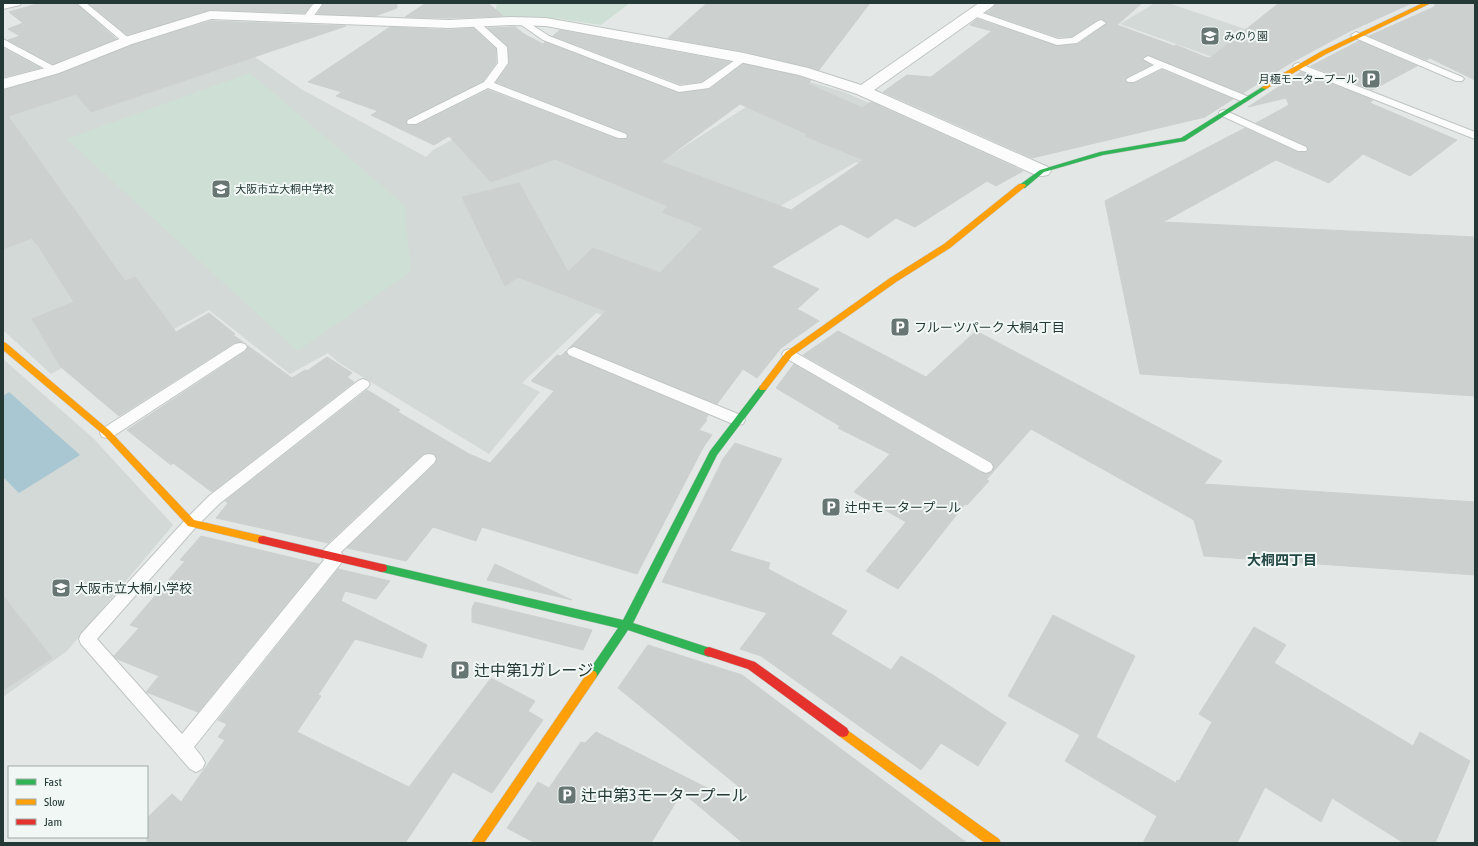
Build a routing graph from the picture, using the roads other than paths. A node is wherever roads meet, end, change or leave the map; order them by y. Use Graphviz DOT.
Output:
graph roads {
  1 [pos="17,3"];
  2 [pos="81,3"];
  3 [pos="197,3"];
  4 [pos="319,3"];
  5 [pos="988,3"];
  6 [pos="1428,3"];
  7 [pos="3,6"];
  8 [pos="974,13"];
  9 [pos="210,14"];
  10 [pos="307,19"];
  11 [pos="523,22"];
  12 [pos="474,23"];
  13 [pos="1100,23"];
  14 [pos="1356,35"];
  15 [pos="3,42"];
  16 [pos="127,42"];
  17 [pos="744,58"];
  18 [pos="1148,59"];
  19 [pos="1161,65"];
  20 [pos="1298,66"];
  21 [pos="54,70"];
  22 [pos="1131,80"];
  23 [pos="1459,80"];
  24 [pos="3,84"];
  25 [pos="488,84"];
  26 [pos="863,91"];
  27 [pos="1245,100"];
  28 [pos="1224,113"];
  29 [pos="412,122"];
  30 [pos="622,136"];
  31 [pos="1475,136"];
  32 [pos="1302,149"];
  33 [pos="1042,171"];
  34 [pos="3,345"];
  35 [pos="240,347"];
  36 [pos="574,352"];
  37 [pos="789,354"];
  38 [pos="363,384"];
  39 [pos="738,420"];
  40 [pos="107,433"];
  41 [pos="429,459"];
  42 [pos="986,467"];
  43 [pos="191,522"];
  44 [pos="332,556"];
  45 [pos="626,625"];
  46 [pos="183,747"];
  47 [pos="196,763"];
  48 [pos="477,843"];
  49 [pos="995,843"];
  1 -- 7 [label="lane"];
  2 -- 16 [label="lane"];
  3 -- 9 [label="street"];
  4 -- 10 [label="lane"];
  5 -- 8 [label="street"];
  6 -- 14 [label="street"];
  8 -- 13 [label="lane"];
  8 -- 26 [label="street"];
  9 -- 10 [label="street"];
  9 -- 16 [label="street"];
  10 -- 12 [label="street"];
  11 -- 12 [label="street"];
  11 -- 17 [label="street"];
  11 -- 17 [label="lane"];
  12 -- 25 [label="lane"];
  14 -- 20 [label="street"];
  14 -- 23 [label="lane"];
  15 -- 21 [label="lane"];
  16 -- 21 [label="street"];
  17 -- 26 [label="street"];
  18 -- 19 [label="lane"];
  19 -- 22 [label="lane"];
  19 -- 27 [label="lane"];
  20 -- 27 [label="street"];
  20 -- 31 [label="lane"];
  21 -- 24 [label="street"];
  25 -- 29 [label="lane"];
  25 -- 30 [label="lane"];
  26 -- 33 [label="street"];
  27 -- 28 [label="street"];
  28 -- 32 [label="lane"];
  28 -- 33 [label="street"];
  33 -- 37 [label="street"];
  34 -- 40 [label="street"];
  35 -- 40 [label="lane"];
  36 -- 39 [label="lane"];
  37 -- 39 [label="street"];
  37 -- 42 [label="lane"];
  38 -- 43 [label="lane"];
  39 -- 45 [label="street"];
  40 -- 43 [label="street"];
  41 -- 44 [label="lane"];
  43 -- 44 [label="street"];
  43 -- 46 [label="lane"];
  44 -- 45 [label="street"];
  44 -- 46 [label="lane"];
  45 -- 48 [label="street"];
  45 -- 49 [label="street"];
  46 -- 47 [label="lane"];
}
